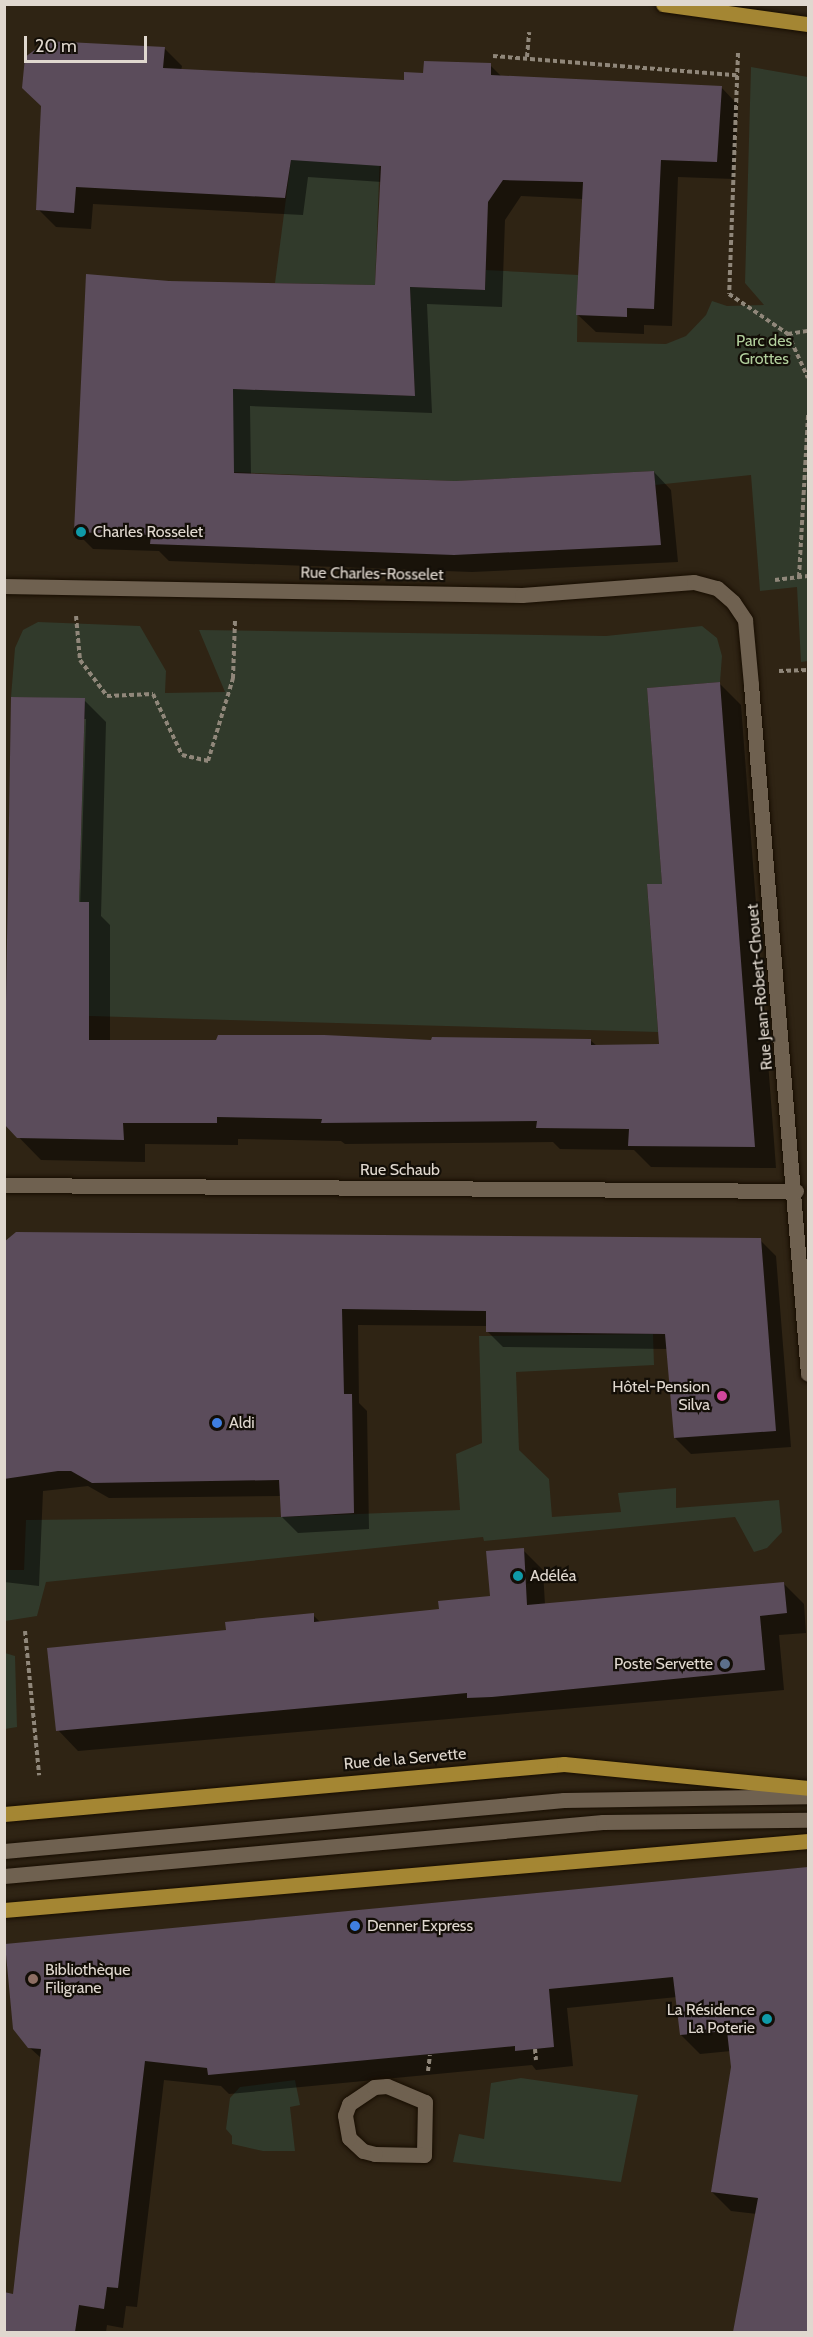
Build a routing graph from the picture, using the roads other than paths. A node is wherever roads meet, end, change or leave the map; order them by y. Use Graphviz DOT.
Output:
graph roads {
  1 [pos="663,4"];
  2 [pos="808,24"];
  3 [pos="4,586"];
  4 [pos="733,602"];
  5 [pos="4,1185"];
  6 [pos="796,1191"];
  7 [pos="808,1374"];
  8 [pos="808,1788"];
  9 [pos="808,1796"];
  10 [pos="4,1814"];
  11 [pos="808,1820"];
  12 [pos="808,1840"];
  13 [pos="4,1851"];
  14 [pos="4,1876"];
  15 [pos="4,1910"];
  16 [pos="424,2155"];
  1 -- 2 [label="main road"];
  3 -- 4 [label="street, Rue Charles-Rosselet"];
  4 -- 6 [label="street, Rue Jean-Robert-Chouet"];
  5 -- 6 [label="street, Rue Schaub"];
  6 -- 7 [label="street, Rue Jean-Robert-Chouet"];
  8 -- 10 [label="main road, Rue de la Servette"];
  9 -- 13 [label="street"];
  11 -- 14 [label="street"];
  12 -- 15 [label="main road"];
  16 -- 16 [label="street"];
}
